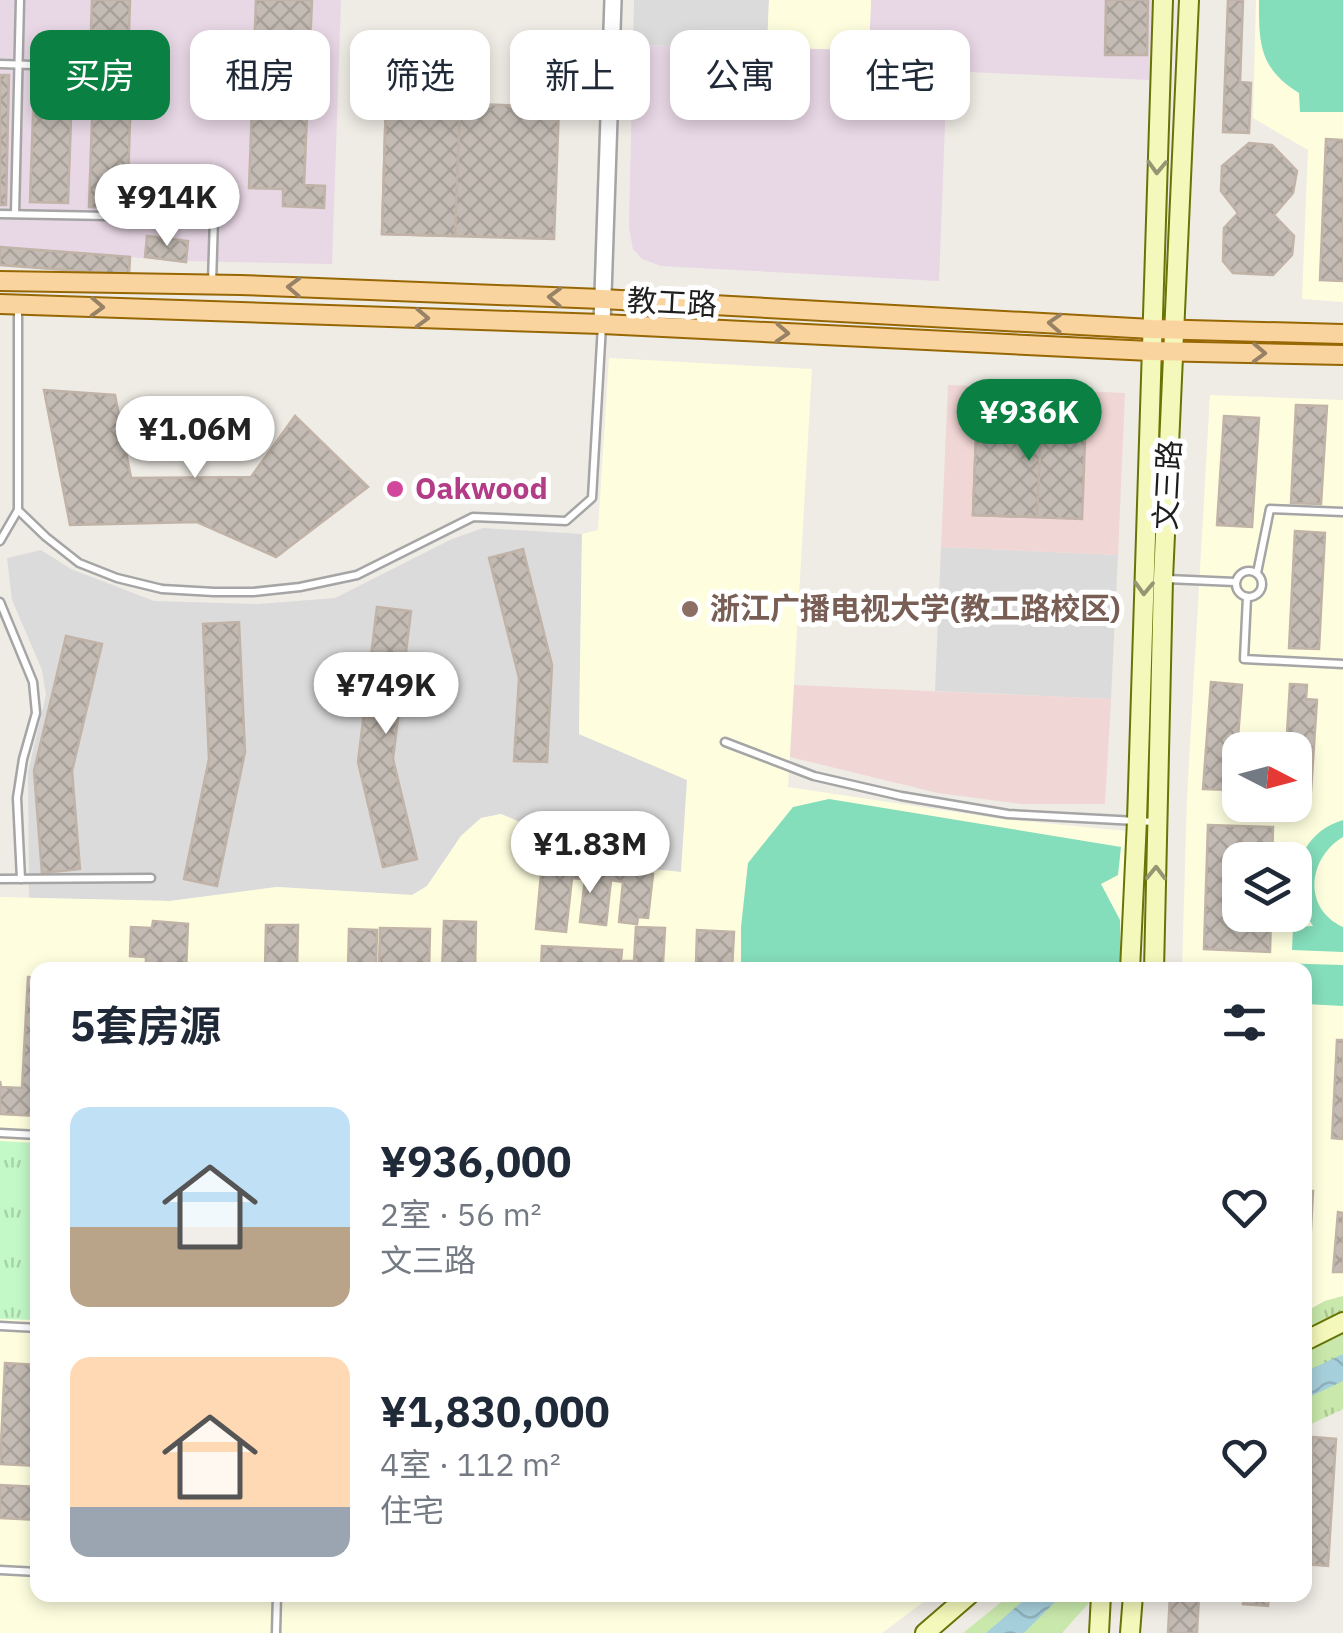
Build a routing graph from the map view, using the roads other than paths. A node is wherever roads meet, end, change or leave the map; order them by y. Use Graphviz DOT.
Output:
graph roads {
  1 [pos="20,0"];
  2 [pos="612,0"];
  3 [pos="1163,0"];
  4 [pos="1188,0"];
  5 [pos="0,64"];
  6 [pos="18,65"];
  7 [pos="30,65"];
  8 [pos="0,214"];
  9 [pos="15,214"];
  10 [pos="0,281"];
  11 [pos="212,284"];
  12 [pos="602,299"];
  13 [pos="9,304"];
  14 [pos="602,324"];
  15 [pos="1152,328"];
  16 [pos="1176,328"];
  17 [pos="1343,334"];
  18 [pos="1174,350"];
  19 [pos="1150,351"];
  20 [pos="1343,355"];
  21 [pos="18,510"];
  22 [pos="1343,512"];
  23 [pos="0,541"];
  24 [pos="1257,573"];
  25 [pos="1163,579"];
  26 [pos="1236,582"];
  27 [pos="1248,597"];
  28 [pos="0,602"];
  29 [pos="1343,664"];
  30 [pos="725,742"];
  31 [pos="1137,820"];
  32 [pos="1157,822"];
  33 [pos="151,878"];
  34 [pos="0,879"];
  35 [pos="20,880"];
  36 [pos="1130,962"];
  37 [pos="1154,962"];
  38 [pos="0,1133"];
  39 [pos="30,1134"];
  40 [pos="1343,1322"];
  41 [pos="0,1326"];
  42 [pos="30,1328"];
  43 [pos="1312,1338"];
  44 [pos="0,1570"];
  45 [pos="30,1572"];
  46 [pos="278,1602"];
  47 [pos="961,1602"];
  48 [pos="1101,1602"];
  49 [pos="1132,1602"];
  50 [pos="276,1633"];
  51 [pos="924,1633"];
  52 [pos="1098,1633"];
  53 [pos="1130,1633"];
  1 -- 6 [label="lane"];
  2 -- 12 [label="street"];
  3 -- 15 [label="main road, 文三路, one-way"];
  4 -- 16 [label="main road, 文三路"];
  5 -- 6 [label="lane"];
  6 -- 7 [label="lane"];
  6 -- 9 [label="lane"];
  8 -- 9 [label="lane"];
  9 -- 11 [label="lane"];
  10 -- 11 [label="main road, 教工路"];
  12 -- 11 [label="main road, 教工路, one-way"];
  12 -- 14 [label="street"];
  15 -- 12 [label="main road, 教工路, one-way"];
  13 -- 14 [label="main road, 教工路, one-way"];
  13 -- 21 [label="lane"];
  14 -- 19 [label="main road, 教工路, one-way"];
  14 -- 21 [label="lane"];
  15 -- 16 [label="main road, 教工路"];
  15 -- 19 [label="main road, 文三路"];
  16 -- 17 [label="main road, 教工路"];
  16 -- 18 [label="main road, 文三路"];
  18 -- 19 [label="main road, 教工路"];
  18 -- 20 [label="main road, 教工路, one-way"];
  18 -- 25 [label="main road, 文三路"];
  19 -- 31 [label="main road, 文三路, one-way"];
  21 -- 23 [label="lane"];
  22 -- 24 [label="lane"];
  24 -- 26 [label="lane"];
  24 -- 27 [label="lane"];
  25 -- 26 [label="lane"];
  25 -- 32 [label="main road, 文三路"];
  26 -- 27 [label="lane"];
  27 -- 29 [label="lane"];
  28 -- 35 [label="lane"];
  30 -- 31 [label="lane"];
  31 -- 32 [label="lane"];
  31 -- 36 [label="main road, 文三路"];
  37 -- 32 [label="main road, 文三路, one-way"];
  33 -- 35 [label="lane"];
  34 -- 35 [label="lane"];
  38 -- 39 [label="lane"];
  40 -- 43 [label="main road"];
  41 -- 42 [label="lane"];
  44 -- 45 [label="lane"];
  46 -- 50 [label="lane"];
  47 -- 51 [label="main road"];
  48 -- 52 [label="main road"];
  49 -- 53 [label="main road"];
}
